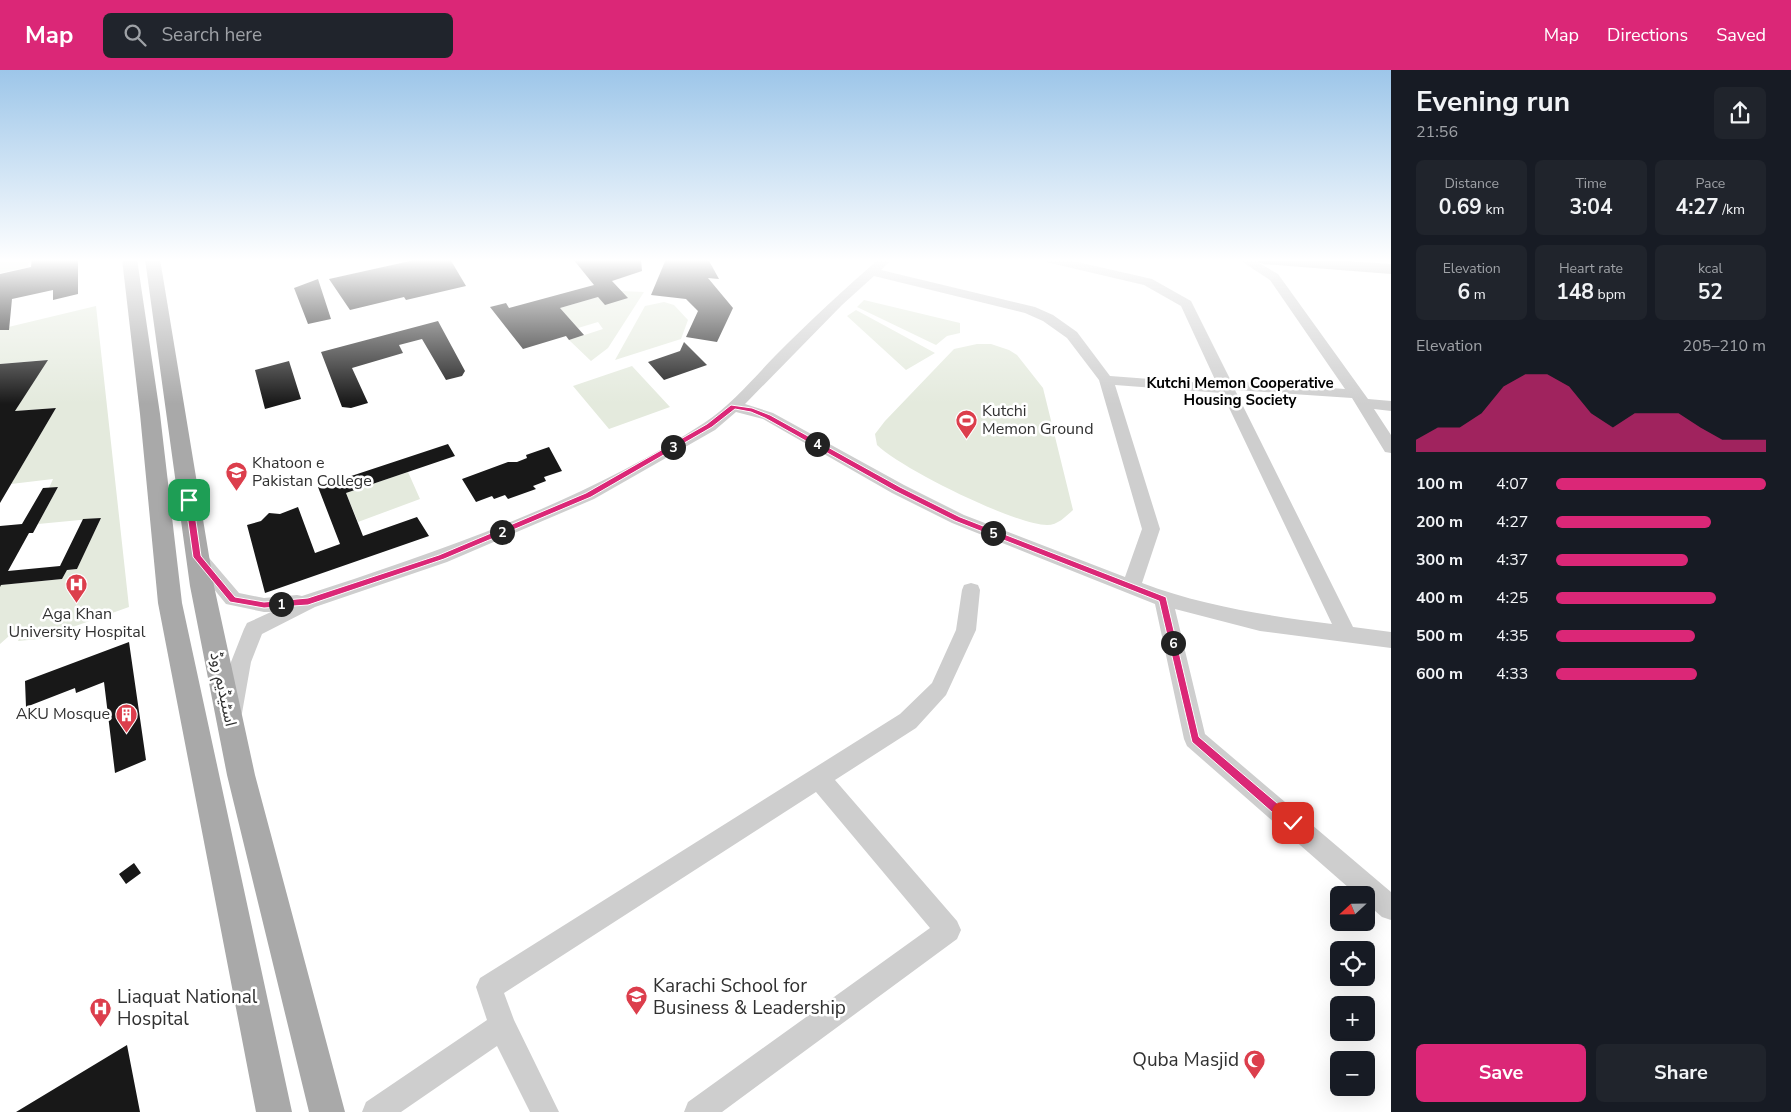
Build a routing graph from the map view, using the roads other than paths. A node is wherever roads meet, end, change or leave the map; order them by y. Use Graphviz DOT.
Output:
graph roads {
  1 [pos="136,308"];
  2 [pos="160,308"];
  3 [pos="832,308"];
  4 [pos="1020,308"];
  5 [pos="1188,308"];
  6 [pos="1296,308"];
  7 [pos="1106,380"];
  8 [pos="1227,387"];
  9 [pos="1360,398"];
  10 [pos="1391,406"];
  11 [pos="733,407"];
  12 [pos="175,408"];
  13 [pos="150,414"];
  14 [pos="1391,448"];
  15 [pos="197,557"];
  16 [pos="1131,587"];
  17 [pos="971,590"];
  18 [pos="1163,599"];
  19 [pos="308,602"];
  20 [pos="1347,635"];
  21 [pos="1391,640"];
  22 [pos="230,722"];
  23 [pos="819,778"];
  24 [pos="1391,908"];
  25 [pos="502,1026"];
  26 [pos="274,1112"];
  27 [pos="327,1112"];
  28 [pos="376,1112"];
  29 [pos="545,1112"];
  30 [pos="698,1112"];
  1 -- 13 [label="main road, اسٹیڈیم روڈ"];
  2 -- 12 [label="main road, اسٹیڈیم روڈ"];
  3 -- 11 [label="street"];
  4 -- 7 [label="street"];
  5 -- 8 [label="street"];
  6 -- 9 [label="street"];
  7 -- 8 [label="street"];
  7 -- 16 [label="street"];
  8 -- 9 [label="street"];
  8 -- 20 [label="street"];
  9 -- 10 [label="street"];
  9 -- 14 [label="street"];
  11 -- 16 [label="street"];
  11 -- 19 [label="street"];
  12 -- 13 [label="main road"];
  12 -- 15 [label="main road, اسٹیڈیم روڈ"];
  13 -- 26 [label="main road, اسٹیڈیم روڈ"];
  15 -- 19 [label="street"];
  15 -- 22 [label="main road, اسٹیڈیم روڈ"];
  16 -- 18 [label="street"];
  17 -- 23 [label="street"];
  18 -- 20 [label="street"];
  18 -- 24 [label="street"];
  19 -- 22 [label="street"];
  20 -- 21 [label="street"];
  22 -- 27 [label="main road, اسٹیڈیم روڈ"];
  23 -- 25 [label="street"];
  23 -- 30 [label="street"];
  25 -- 28 [label="street"];
  25 -- 29 [label="street"];
}
